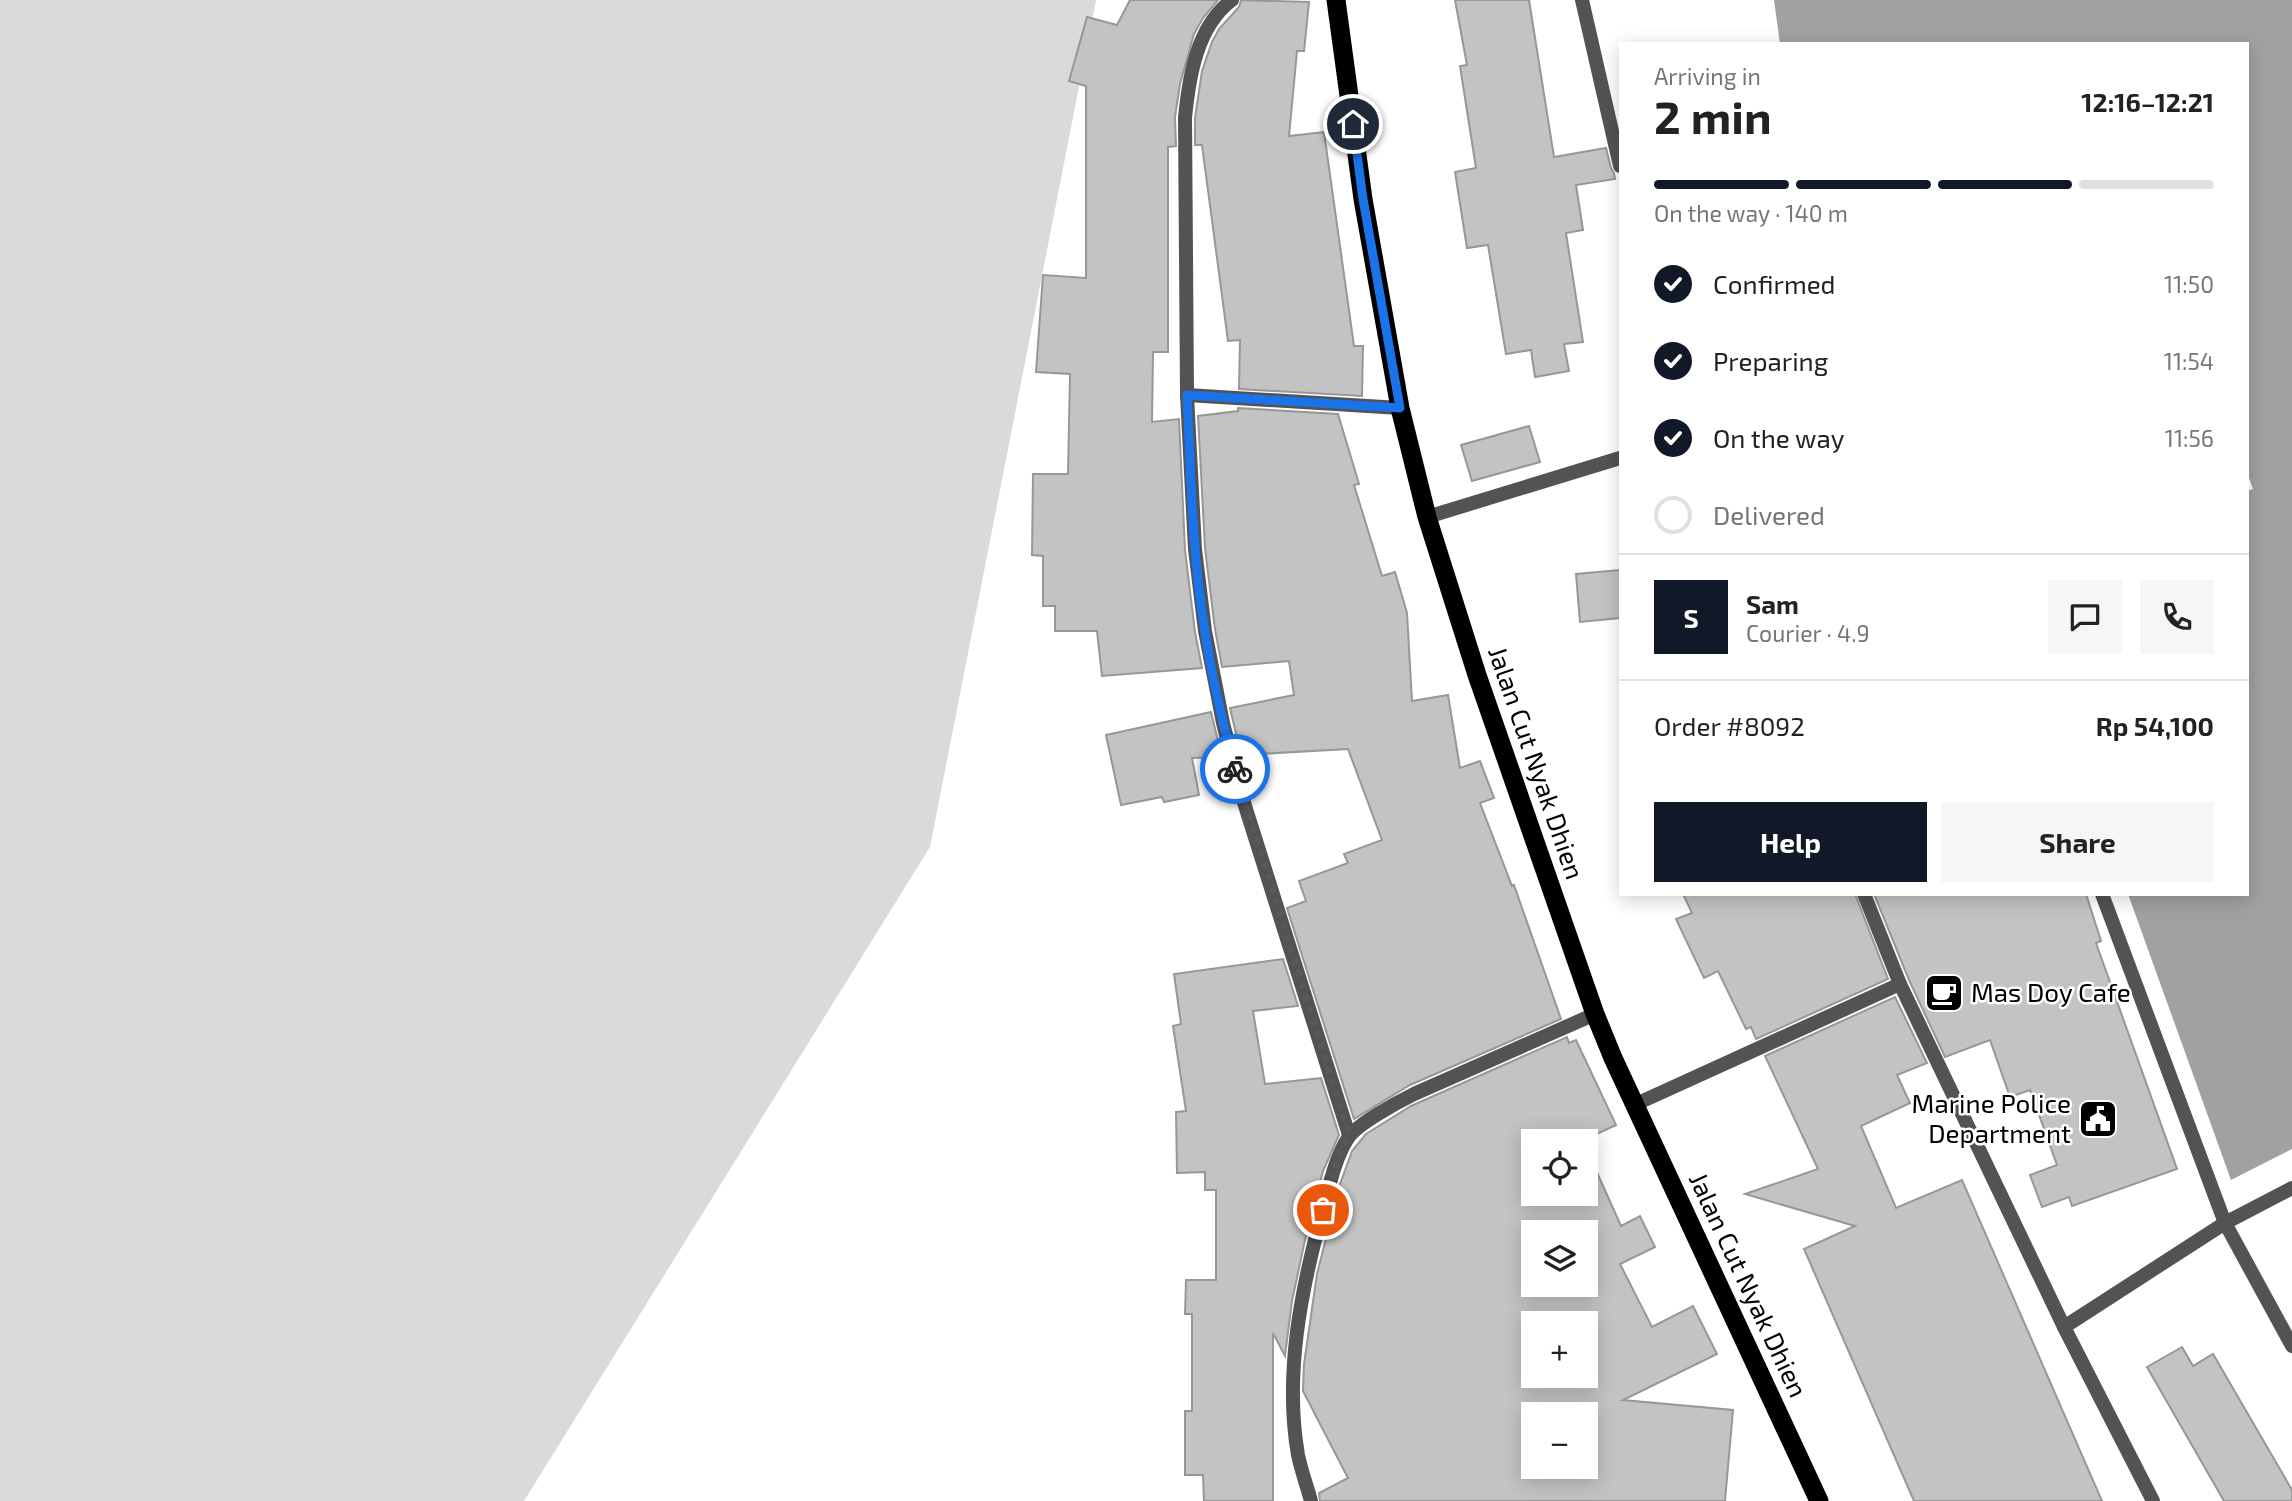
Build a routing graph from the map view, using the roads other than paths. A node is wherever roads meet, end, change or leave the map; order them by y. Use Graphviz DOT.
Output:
graph roads {
  1 [pos="1232,0"];
  2 [pos="1336,0"];
  3 [pos="1581,0"];
  4 [pos="1619,162"];
  5 [pos="1187,395"];
  6 [pos="1400,408"];
  7 [pos="1619,458"];
  8 [pos="1427,517"];
  9 [pos="1865,896"];
  10 [pos="2103,896"];
  11 [pos="1900,984"];
  12 [pos="1595,1014"];
  13 [pos="1636,1104"];
  14 [pos="1349,1135"];
  15 [pos="2292,1188"];
  16 [pos="2225,1223"];
  17 [pos="2064,1327"];
  18 [pos="2292,1346"];
  19 [pos="1311,1501"];
  20 [pos="1819,1501"];
  21 [pos="2153,1501"];
  1 -- 5 [label="street"];
  2 -- 6 [label="highway, Jalan Cut Nyak Dhien"];
  3 -- 4 [label="street"];
  5 -- 6 [label="street"];
  5 -- 14 [label="street"];
  6 -- 8 [label="highway, Jalan Cut Nyak Dhien"];
  7 -- 8 [label="street"];
  8 -- 12 [label="highway, Jalan Cut Nyak Dhien"];
  9 -- 11 [label="street"];
  10 -- 16 [label="street"];
  11 -- 13 [label="street"];
  11 -- 17 [label="street"];
  12 -- 13 [label="highway, Jalan Cut Nyak Dhien"];
  12 -- 14 [label="street"];
  13 -- 20 [label="highway, Jalan Cut Nyak Dhien"];
  14 -- 19 [label="street"];
  15 -- 16 [label="street"];
  16 -- 17 [label="street"];
  16 -- 18 [label="street"];
  17 -- 21 [label="street"];
}
